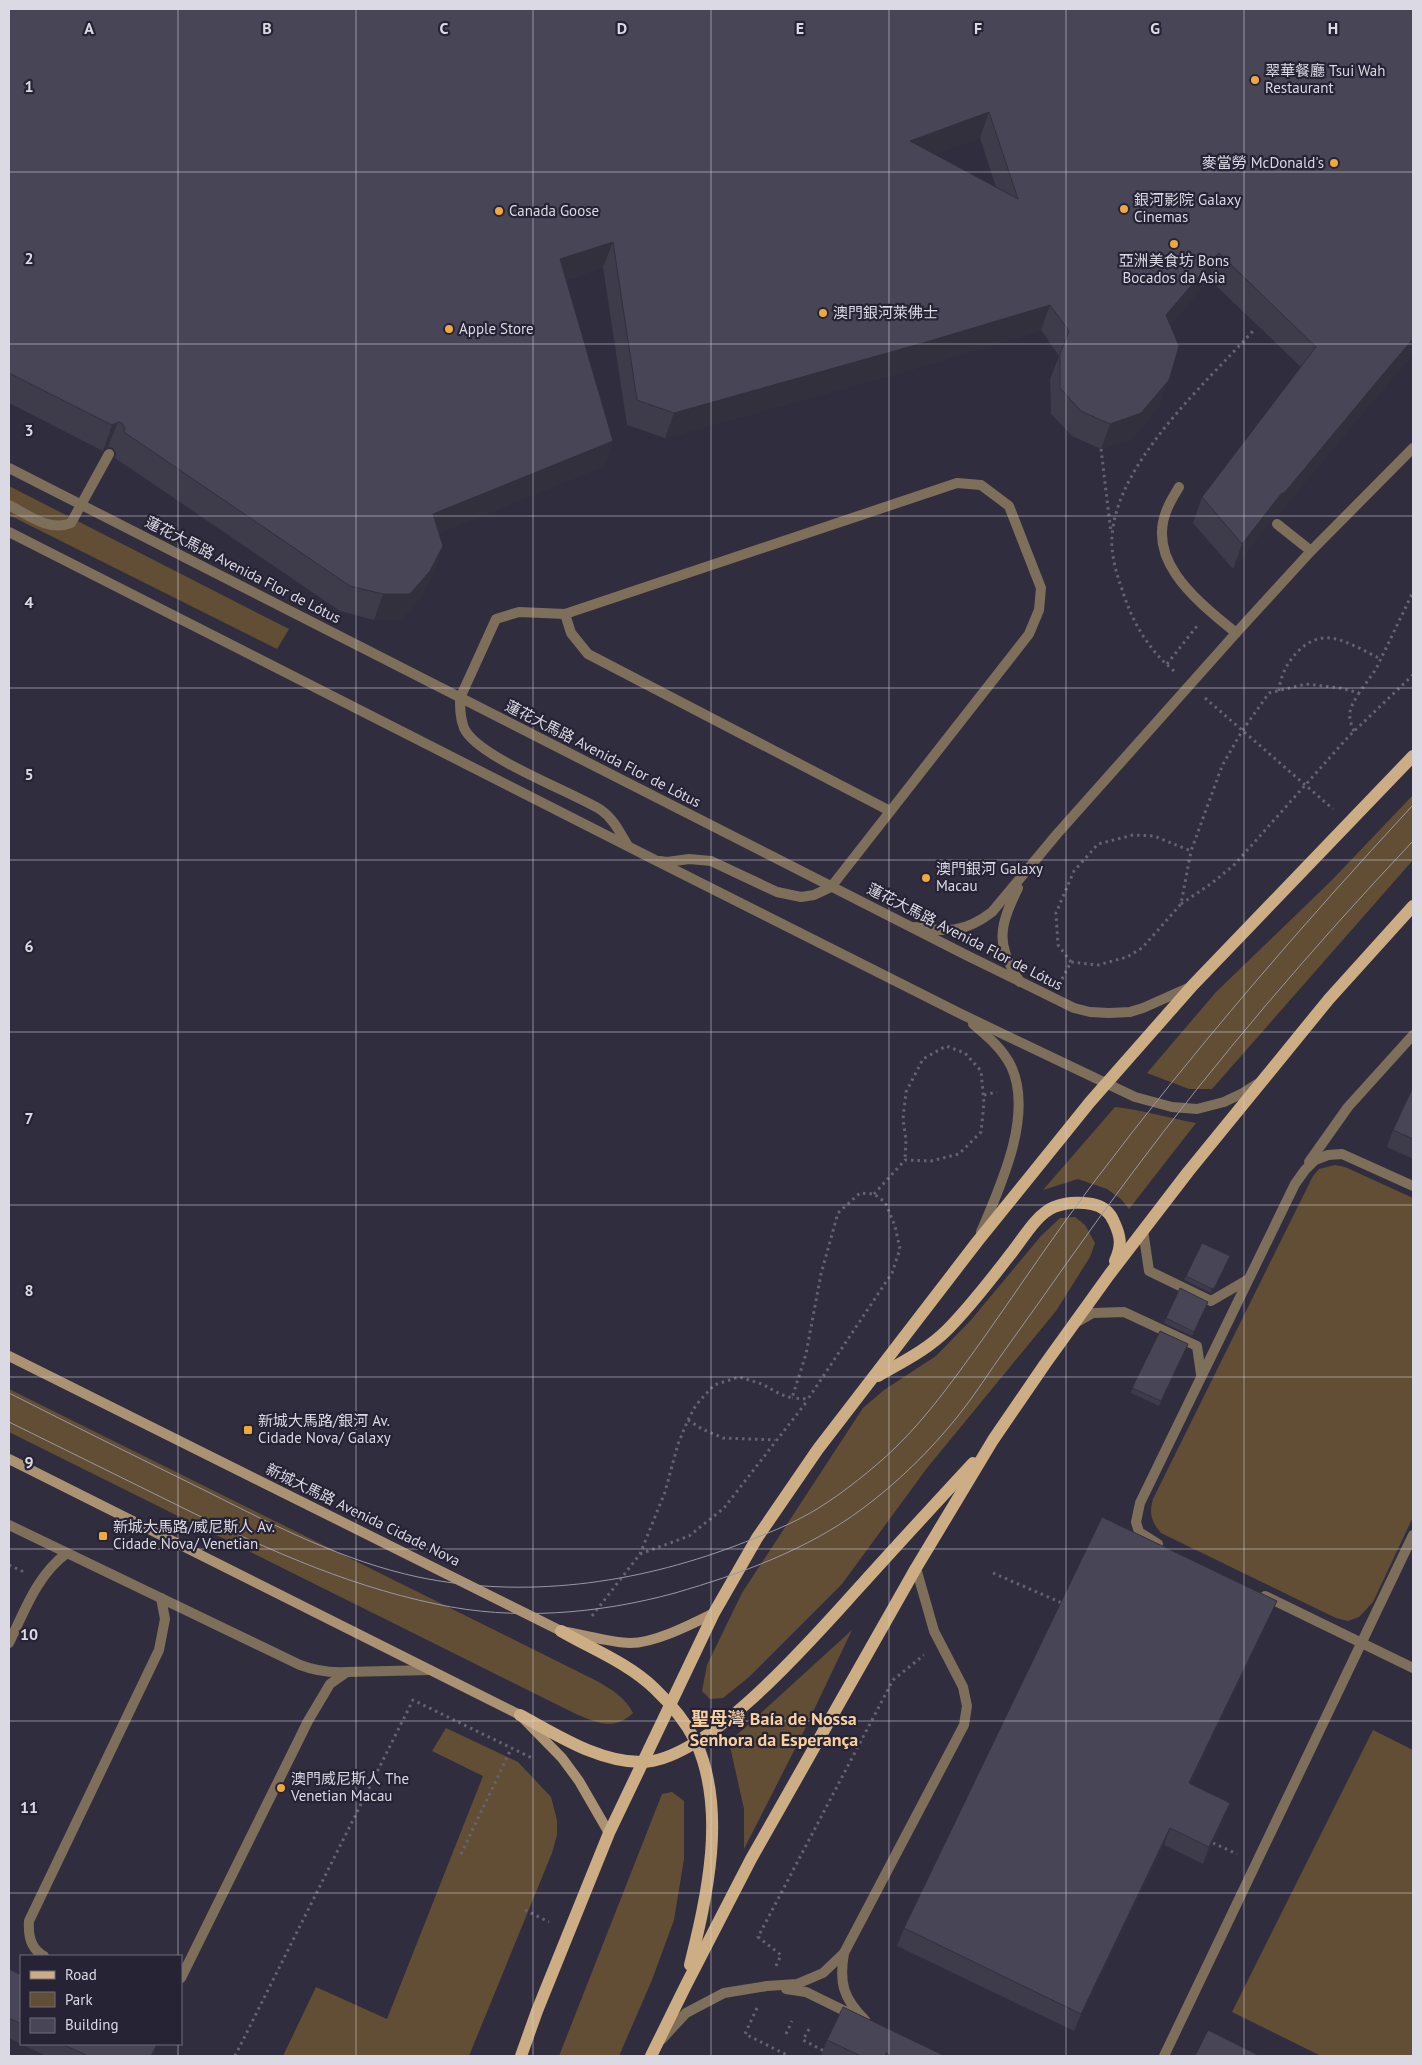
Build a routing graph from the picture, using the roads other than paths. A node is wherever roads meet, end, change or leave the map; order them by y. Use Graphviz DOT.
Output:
graph roads {
  1 [pos="1413,448"];
  2 [pos="109,454"];
  3 [pos="9,468"];
  4 [pos="1179,487"];
  5 [pos="9,505"];
  6 [pos="82,506"];
  7 [pos="1277,524"];
  8 [pos="9,532"];
  9 [pos="1311,551"];
  10 [pos="565,614"];
  11 [pos="1236,633"];
  12 [pos="460,698"];
  13 [pos="1413,756"];
  14 [pos="890,811"];
  15 [pos="629,847"];
  16 [pos="652,859"];
  17 [pos="1026,871"];
  18 [pos="831,887"];
  19 [pos="1413,906"];
  20 [pos="909,926"];
  21 [pos="1020,982"];
  22 [pos="1193,985"];
  23 [pos="961,1014"];
  24 [pos="1413,1035"];
  25 [pos="1262,1080"];
  26 [pos="1106,1083"];
  27 [pos="1296,1184"];
  28 [pos="1413,1186"];
  29 [pos="1143,1230"];
  30 [pos="977,1242"];
  31 [pos="1109,1275"];
  32 [pos="1247,1280"];
  33 [pos="1075,1323"];
  34 [pos="9,1356"];
  35 [pos="1202,1374"];
  36 [pos="871,1380"];
  37 [pos="993,1440"];
  38 [pos="9,1459"];
  39 [pos="9,1525"];
  40 [pos="1413,1535"];
  41 [pos="1165,1548"];
  42 [pos="67,1553"];
  43 [pos="916,1568"];
  44 [pos="1254,1591"];
  45 [pos="161,1598"];
  46 [pos="714,1612"];
  47 [pos="561,1630"];
  48 [pos="9,1643"];
  49 [pos="1361,1643"];
  50 [pos="1413,1668"];
  51 [pos="430,1670"];
  52 [pos="347,1672"];
  53 [pos="669,1705"];
  54 [pos="520,1715"];
  55 [pos="696,1742"];
  56 [pos="642,1762"];
  57 [pos="609,1833"];
  58 [pos="844,1953"];
  59 [pos="43,1955"];
  60 [pos="182,1976"];
  61 [pos="686,1985"];
  62 [pos="767,1986"];
  63 [pos="526,2043"];
  64 [pos="654,2051"];
  65 [pos="513,2056"];
  66 [pos="521,2056"];
  67 [pos="1164,2056"];
  1 -- 9 [label="street"];
  2 -- 6 [label="street"];
  3 -- 6 [label="street, 蓮花大馬路 Avenida Flor de Lótus"];
  4 -- 11 [label="street"];
  5 -- 6 [label="street"];
  6 -- 12 [label="street, 蓮花大馬路 Avenida Flor de Lótus"];
  7 -- 9 [label="street"];
  8 -- 15 [label="street"];
  9 -- 11 [label="street"];
  10 -- 12 [label="street"];
  10 -- 14 [label="street"];
  10 -- 14 [label="street"];
  11 -- 17 [label="street"];
  12 -- 15 [label="street"];
  12 -- 18 [label="street, 蓮花大馬路 Avenida Flor de Lótus"];
  13 -- 22 [label="main road"];
  14 -- 18 [label="street"];
  15 -- 16 [label="street"];
  16 -- 18 [label="street"];
  16 -- 23 [label="street"];
  17 -- 20 [label="street"];
  17 -- 21 [label="street"];
  18 -- 20 [label="street, 蓮花大馬路 Avenida Flor de Lótus"];
  19 -- 25 [label="main road"];
  20 -- 21 [label="street, 蓮花大馬路 Avenida Flor de Lótus"];
  21 -- 22 [label="street, 蓮花大馬路 Avenida Flor de Lótus"];
  22 -- 26 [label="main road"];
  23 -- 26 [label="street"];
  23 -- 30 [label="street"];
  24 -- 27 [label="street"];
  25 -- 26 [label="street"];
  25 -- 29 [label="main road"];
  26 -- 30 [label="main road"];
  27 -- 28 [label="street"];
  27 -- 32 [label="street"];
  29 -- 31 [label="main road"];
  29 -- 32 [label="street"];
  30 -- 36 [label="main road"];
  31 -- 33 [label="main road"];
  31 -- 36 [label="main road"];
  32 -- 35 [label="street"];
  33 -- 35 [label="street"];
  33 -- 37 [label="main road"];
  34 -- 47 [label="main road, 新城大馬路 Avenida Cidade Nova"];
  35 -- 41 [label="street"];
  36 -- 46 [label="main road"];
  37 -- 43 [label="main road"];
  37 -- 55 [label="main road"];
  38 -- 51 [label="main road"];
  39 -- 42 [label="street"];
  40 -- 49 [label="street"];
  42 -- 45 [label="street"];
  42 -- 48 [label="street"];
  43 -- 58 [label="street"];
  43 -- 61 [label="main road"];
  44 -- 49 [label="street"];
  45 -- 52 [label="street"];
  45 -- 59 [label="street"];
  46 -- 47 [label="main road, 新城大馬路 Avenida Cidade Nova"];
  46 -- 53 [label="main road"];
  47 -- 53 [label="main road"];
  49 -- 50 [label="street"];
  49 -- 67 [label="street"];
  51 -- 52 [label="street"];
  51 -- 54 [label="main road"];
  52 -- 60 [label="street"];
  53 -- 55 [label="main road"];
  53 -- 56 [label="main road"];
  54 -- 56 [label="main road"];
  54 -- 57 [label="main road"];
  55 -- 56 [label="main road"];
  55 -- 61 [label="main road"];
  56 -- 57 [label="main road"];
  57 -- 63 [label="main road"];
  58 -- 62 [label="street"];
  58 -- 62 [label="street"];
  61 -- 64 [label="main road"];
  62 -- 64 [label="street"];
  63 -- 65 [label="street"];
  63 -- 66 [label="main road"];
}
